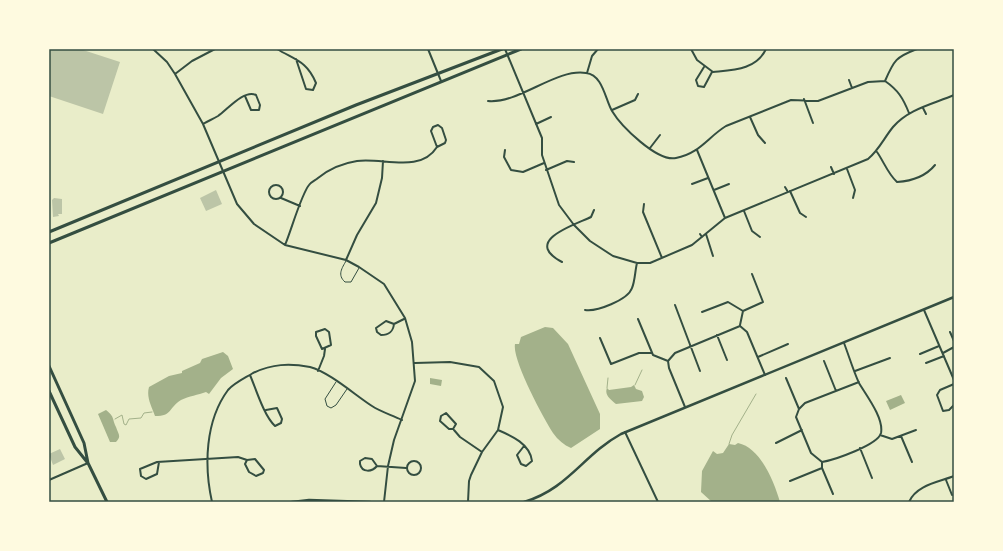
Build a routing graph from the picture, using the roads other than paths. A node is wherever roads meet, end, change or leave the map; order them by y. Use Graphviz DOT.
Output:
graph roads {
  1 [pos="153,49"];
  2 [pos="215,49"];
  3 [pos="277,49"];
  4 [pos="428,49"];
  5 [pos="502,49"];
  6 [pos="505,49"];
  7 [pos="521,49"];
  8 [pos="598,49"];
  9 [pos="691,49"];
  10 [pos="766,49"];
  11 [pos="917,49"];
  12 [pos="508,54"];
  13 [pos="296,59"];
  14 [pos="704,67"];
  15 [pos="712,72"];
  16 [pos="587,73"];
  17 [pos="175,74"];
  18 [pos="438,74"];
  19 [pos="849,80"];
  20 [pos="885,80"];
  21 [pos="442,81"];
  22 [pos="852,88"];
  23 [pos="524,92"];
  24 [pos="638,94"];
  25 [pos="954,95"];
  26 [pos="245,96"];
  27 [pos="804,99"];
  28 [pos="488,101"];
  29 [pos="923,108"];
  30 [pos="612,110"];
  31 [pos="909,113"];
  32 [pos="926,114"];
  33 [pos="551,117"];
  34 [pos="750,117"];
  35 [pos="813,123"];
  36 [pos="203,124"];
  37 [pos="536,124"];
  38 [pos="660,136"];
  39 [pos="765,142"];
  40 [pos="437,147"];
  41 [pos="650,148"];
  42 [pos="505,150"];
  43 [pos="697,150"];
  44 [pos="877,152"];
  45 [pos="383,160"];
  46 [pos="220,162"];
  47 [pos="544,162"];
  48 [pos="574,162"];
  49 [pos="935,165"];
  50 [pos="831,167"];
  51 [pos="847,169"];
  52 [pos="223,170"];
  53 [pos="546,170"];
  54 [pos="834,174"];
  55 [pos="708,178"];
  56 [pos="692,184"];
  57 [pos="729,184"];
  58 [pos="786,187"];
  59 [pos="714,190"];
  60 [pos="789,192"];
  61 [pos="281,198"];
  62 [pos="853,198"];
  63 [pos="644,204"];
  64 [pos="300,206"];
  65 [pos="594,210"];
  66 [pos="744,211"];
  67 [pos="806,217"];
  68 [pos="726,218"];
  69 [pos="574,225"];
  70 [pos="49,232"];
  71 [pos="700,234"];
  72 [pos="706,234"];
  73 [pos="702,237"];
  74 [pos="760,237"];
  75 [pos="49,242"];
  76 [pos="286,245"];
  77 [pos="713,256"];
  78 [pos="662,258"];
  79 [pos="346,260"];
  80 [pos="562,262"];
  81 [pos="637,263"];
  82 [pos="360,267"];
  83 [pos="752,274"];
  84 [pos="954,298"];
  85 [pos="675,305"];
  86 [pos="585,310"];
  87 [pos="924,310"];
  88 [pos="743,311"];
  89 [pos="702,312"];
  90 [pos="405,318"];
  91 [pos="638,319"];
  92 [pos="394,324"];
  93 [pos="740,326"];
  94 [pos="950,332"];
  95 [pos="717,335"];
  96 [pos="600,338"];
  97 [pos="954,341"];
  98 [pos="844,342"];
  99 [pos="788,344"];
  100 [pos="690,346"];
  101 [pos="940,346"];
  102 [pos="954,347"];
  103 [pos="325,349"];
  104 [pos="652,353"];
  105 [pos="920,354"];
  106 [pos="943,354"];
  107 [pos="758,358"];
  108 [pos="890,358"];
  109 [pos="668,360"];
  110 [pos="727,360"];
  111 [pos="824,360"];
  112 [pos="415,363"];
  113 [pos="926,363"];
  114 [pos="49,366"];
  115 [pos="700,370"];
  116 [pos="318,371"];
  117 [pos="855,371"];
  118 [pos="765,374"];
  119 [pos="250,375"];
  120 [pos="786,378"];
  121 [pos="954,380"];
  122 [pos="336,382"];
  123 [pos="859,382"];
  124 [pos="954,384"];
  125 [pos="348,389"];
  126 [pos="49,391"];
  127 [pos="836,391"];
  128 [pos="954,404"];
  129 [pos="686,407"];
  130 [pos="799,408"];
  131 [pos="266,410"];
  132 [pos="402,420"];
  133 [pos="453,429"];
  134 [pos="498,430"];
  135 [pos="802,430"];
  136 [pos="916,430"];
  137 [pos="625,432"];
  138 [pos="880,435"];
  139 [pos="901,436"];
  140 [pos="776,443"];
  141 [pos="524,446"];
  142 [pos="860,448"];
  143 [pos="482,452"];
  144 [pos="208,460"];
  145 [pos="247,460"];
  146 [pos="159,462"];
  147 [pos="822,462"];
  148 [pos="912,462"];
  149 [pos="88,463"];
  150 [pos="377,466"];
  151 [pos="388,466"];
  152 [pos="406,468"];
  153 [pos="822,468"];
  154 [pos="954,476"];
  155 [pos="872,478"];
  156 [pos="49,480"];
  157 [pos="946,480"];
  158 [pos="790,481"];
  159 [pos="833,494"];
  160 [pos="952,495"];
  161 [pos="324,501"];
  162 [pos="107,502"];
  163 [pos="212,502"];
  164 [pos="292,502"];
  165 [pos="370,502"];
  166 [pos="384,502"];
  167 [pos="468,502"];
  168 [pos="524,502"];
  169 [pos="658,502"];
  170 [pos="909,502"];
  1 -- 17 [label="street"];
  2 -- 17 [label="street"];
  3 -- 13 [label="street"];
  4 -- 18 [label="street"];
  5 -- 18 [label="main road"];
  6 -- 12 [label="street"];
  7 -- 12 [label="main road"];
  8 -- 16 [label="street"];
  9 -- 14 [label="street"];
  10 -- 15 [label="street"];
  11 -- 20 [label="street"];
  12 -- 21 [label="main road"];
  12 -- 23 [label="street"];
  13 -- 13 [label="street"];
  14 -- 15 [label="street"];
  14 -- 15 [label="street"];
  16 -- 23 [label="street"];
  16 -- 30 [label="street"];
  17 -- 36 [label="street"];
  18 -- 21 [label="street"];
  18 -- 46 [label="main road"];
  19 -- 22 [label="street"];
  20 -- 22 [label="street"];
  20 -- 31 [label="street"];
  21 -- 52 [label="main road"];
  22 -- 27 [label="street"];
  23 -- 28 [label="street"];
  23 -- 37 [label="street"];
  24 -- 30 [label="street"];
  25 -- 29 [label="street"];
  26 -- 26 [label="street"];
  26 -- 36 [label="street"];
  27 -- 34 [label="street"];
  27 -- 35 [label="street"];
  29 -- 31 [label="street"];
  29 -- 32 [label="street"];
  30 -- 41 [label="street"];
  31 -- 44 [label="street"];
  33 -- 37 [label="street"];
  34 -- 39 [label="street"];
  34 -- 43 [label="street"];
  36 -- 46 [label="street"];
  37 -- 47 [label="street"];
  38 -- 41 [label="street"];
  40 -- 40 [label="street"];
  40 -- 45 [label="street"];
  41 -- 43 [label="street"];
  42 -- 47 [label="street"];
  43 -- 55 [label="street"];
  44 -- 49 [label="street"];
  44 -- 51 [label="street"];
  45 -- 64 [label="street"];
  45 -- 79 [label="street"];
  46 -- 52 [label="street"];
  46 -- 70 [label="main road"];
  47 -- 53 [label="street"];
  48 -- 53 [label="street"];
  50 -- 54 [label="street"];
  51 -- 54 [label="street"];
  51 -- 62 [label="street"];
  52 -- 75 [label="main road"];
  52 -- 76 [label="street"];
  53 -- 69 [label="street"];
  54 -- 60 [label="street"];
  55 -- 56 [label="street"];
  55 -- 59 [label="street"];
  57 -- 59 [label="street"];
  58 -- 60 [label="street"];
  59 -- 68 [label="street"];
  60 -- 66 [label="street"];
  60 -- 67 [label="street"];
  61 -- 61 [label="street"];
  61 -- 64 [label="street"];
  63 -- 78 [label="street"];
  64 -- 76 [label="street"];
  65 -- 69 [label="street"];
  66 -- 68 [label="street"];
  66 -- 74 [label="street"];
  68 -- 72 [label="street"];
  69 -- 80 [label="street"];
  69 -- 81 [label="street"];
  71 -- 73 [label="street"];
  72 -- 73 [label="street"];
  72 -- 77 [label="street"];
  73 -- 78 [label="street"];
  76 -- 79 [label="street"];
  78 -- 81 [label="street"];
  79 -- 82 [label="street"];
  79 -- 82 [label="lane"];
  81 -- 86 [label="street"];
  82 -- 90 [label="street"];
  83 -- 88 [label="street"];
  84 -- 87 [label="street"];
  85 -- 100 [label="street"];
  87 -- 98 [label="street"];
  87 -- 101 [label="street"];
  88 -- 89 [label="street"];
  88 -- 93 [label="street"];
  90 -- 92 [label="street"];
  90 -- 112 [label="street"];
  91 -- 104 [label="street"];
  92 -- 92 [label="street"];
  93 -- 95 [label="street"];
  93 -- 107 [label="street"];
  94 -- 97 [label="street"];
  95 -- 100 [label="street"];
  95 -- 110 [label="street"];
  96 -- 104 [label="street"];
  98 -- 117 [label="street"];
  98 -- 118 [label="street"];
  99 -- 107 [label="street"];
  100 -- 109 [label="street"];
  100 -- 115 [label="street"];
  101 -- 105 [label="street"];
  101 -- 106 [label="street"];
  102 -- 106 [label="street"];
  103 -- 103 [label="street"];
  103 -- 116 [label="street"];
  104 -- 109 [label="street"];
  106 -- 113 [label="street"];
  106 -- 121 [label="street"];
  107 -- 118 [label="street"];
  108 -- 117 [label="street"];
  109 -- 129 [label="street"];
  111 -- 127 [label="street"];
  112 -- 132 [label="street"];
  112 -- 134 [label="street"];
  114 -- 149 [label="main road"];
  116 -- 119 [label="street"];
  116 -- 122 [label="street"];
  117 -- 123 [label="street"];
  118 -- 129 [label="street"];
  119 -- 131 [label="street"];
  119 -- 144 [label="street"];
  120 -- 130 [label="street"];
  122 -- 125 [label="street"];
  122 -- 125 [label="lane"];
  123 -- 127 [label="street"];
  123 -- 138 [label="street"];
  124 -- 128 [label="street"];
  125 -- 132 [label="street"];
  126 -- 149 [label="main road"];
  127 -- 130 [label="street"];
  129 -- 137 [label="street"];
  130 -- 135 [label="street"];
  131 -- 131 [label="street"];
  132 -- 151 [label="street"];
  133 -- 133 [label="street"];
  133 -- 143 [label="street"];
  134 -- 141 [label="street"];
  134 -- 143 [label="street"];
  135 -- 140 [label="street"];
  135 -- 147 [label="street"];
  136 -- 139 [label="street"];
  137 -- 168 [label="street"];
  137 -- 169 [label="street"];
  138 -- 139 [label="street"];
  138 -- 142 [label="street"];
  139 -- 148 [label="street"];
  141 -- 141 [label="street"];
  142 -- 147 [label="street"];
  142 -- 155 [label="street"];
  143 -- 167 [label="street"];
  144 -- 145 [label="street"];
  144 -- 146 [label="street"];
  144 -- 163 [label="street"];
  145 -- 145 [label="street"];
  146 -- 146 [label="street"];
  147 -- 153 [label="street"];
  149 -- 156 [label="street"];
  149 -- 162 [label="main road"];
  150 -- 150 [label="street"];
  150 -- 151 [label="street"];
  151 -- 152 [label="street"];
  151 -- 166 [label="street"];
  152 -- 152 [label="street"];
  153 -- 158 [label="street"];
  153 -- 159 [label="street"];
  154 -- 157 [label="street"];
  157 -- 160 [label="street"];
  157 -- 170 [label="street"];
  161 -- 164 [label="street"];
  161 -- 165 [label="street"];
}
